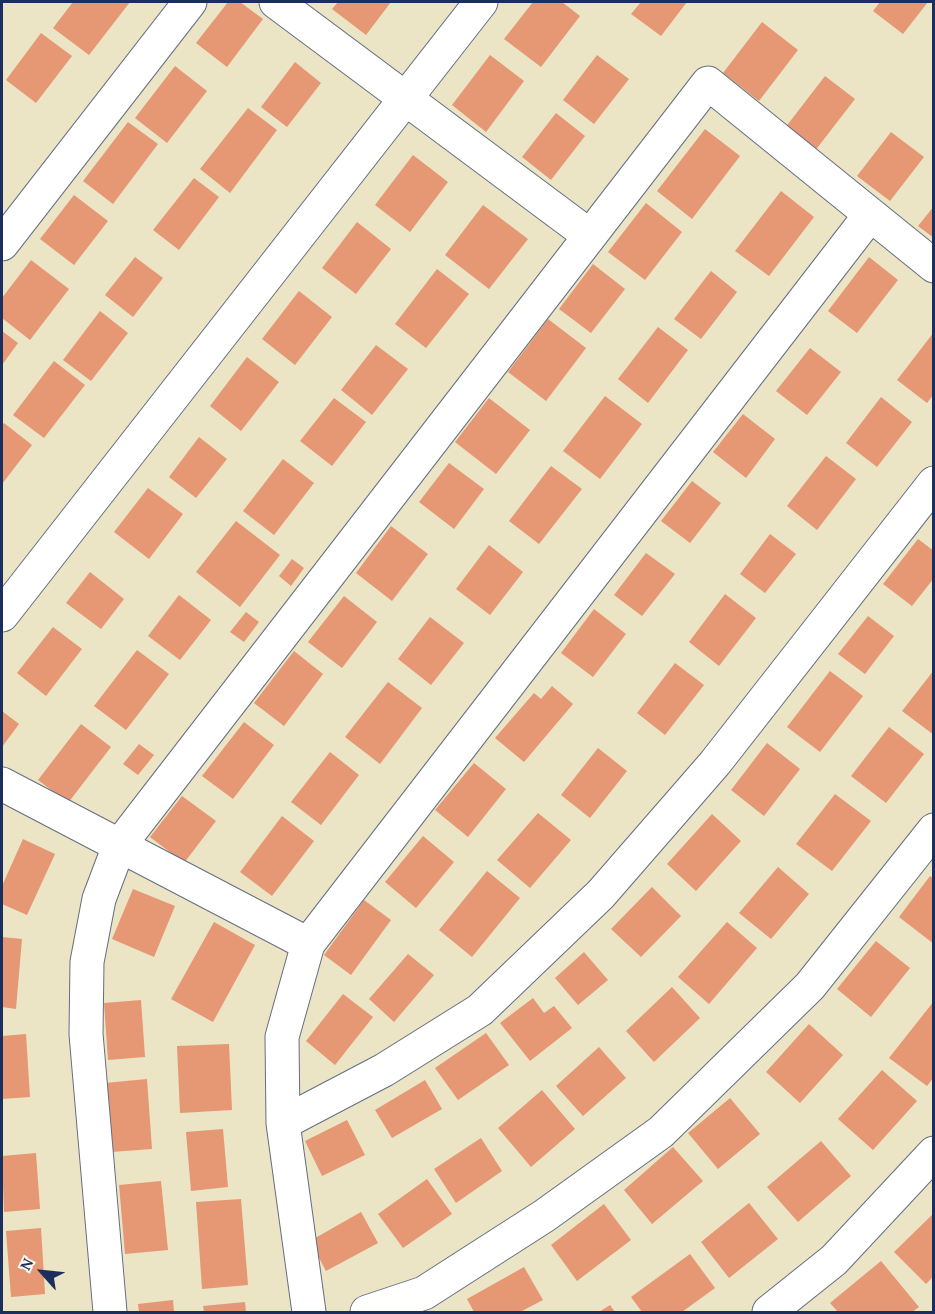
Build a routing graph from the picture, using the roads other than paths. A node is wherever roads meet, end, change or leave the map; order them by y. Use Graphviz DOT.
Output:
graph roads {
  1 [pos="189,2"];
  2 [pos="276,2"];
  3 [pos="481,2"];
  4 [pos="407,98"];
  5 [pos="870,215"];
  6 [pos="590,236"];
  7 [pos="2,244"];
  8 [pos="933,266"];
  9 [pos="933,483"];
  10 [pos="2,615"];
  11 [pos="2,784"];
  12 [pos="933,830"];
  13 [pos="119,846"];
  14 [pos="308,944"];
  15 [pos="283,1123"];
  16 [pos="933,1153"];
  17 [pos="110,1312"];
  18 [pos="309,1312"];
  19 [pos="367,1312"];
  20 [pos="769,1312"];
  1 -- 7 [label="street"];
  2 -- 4 [label="street"];
  3 -- 4 [label="street"];
  4 -- 6 [label="street"];
  4 -- 10 [label="street"];
  5 -- 6 [label="street"];
  5 -- 8 [label="street"];
  5 -- 14 [label="street"];
  6 -- 13 [label="street"];
  9 -- 15 [label="street"];
  11 -- 13 [label="street"];
  12 -- 19 [label="street"];
  13 -- 14 [label="street"];
  13 -- 17 [label="street"];
  14 -- 15 [label="street"];
  15 -- 18 [label="street"];
  16 -- 20 [label="street"];
}
